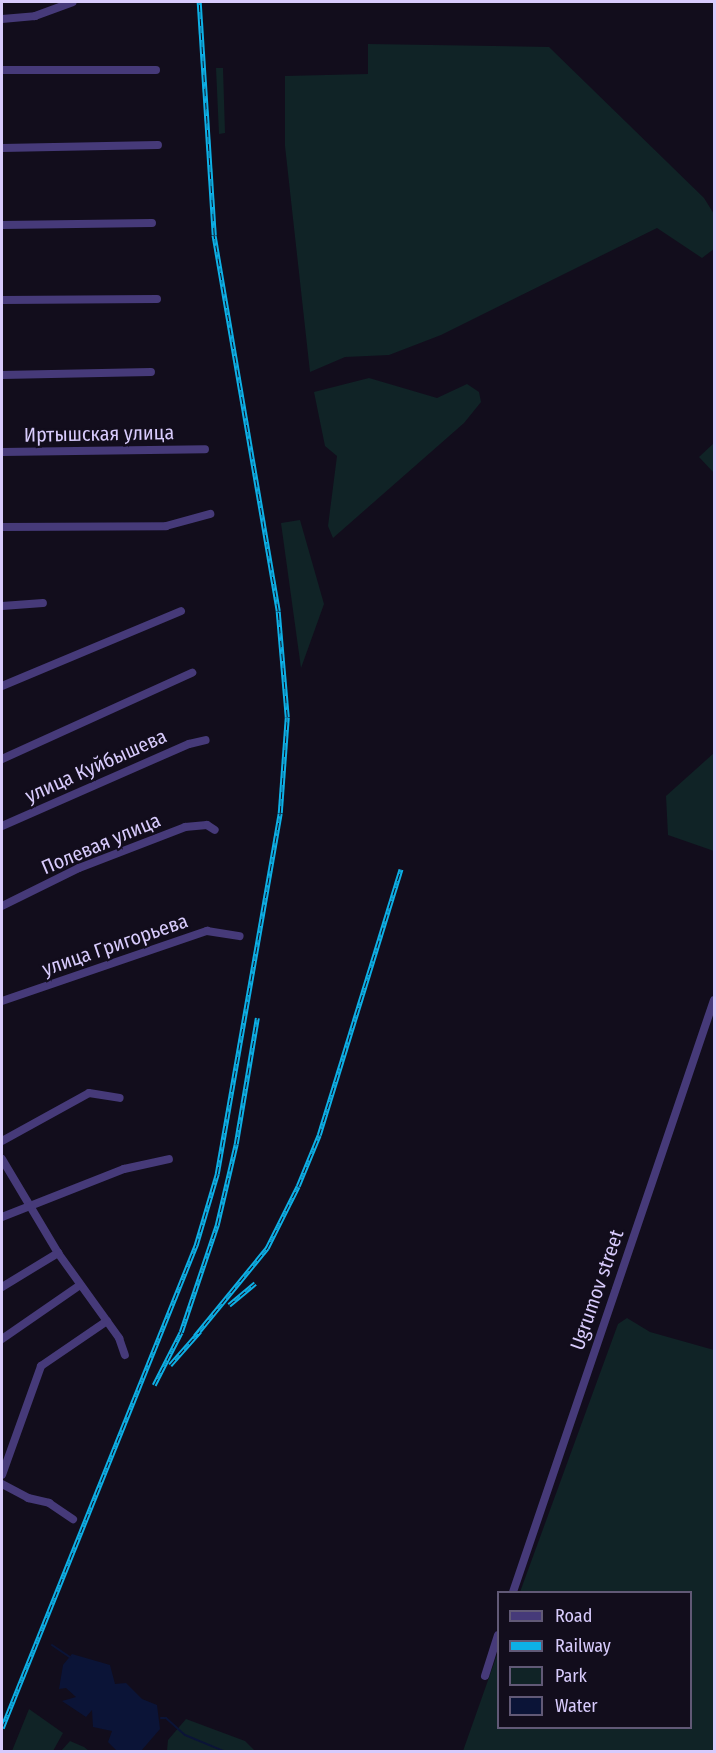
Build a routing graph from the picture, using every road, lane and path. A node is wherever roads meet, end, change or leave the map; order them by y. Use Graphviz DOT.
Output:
graph roads {
  1 [pos="72,2"];
  2 [pos="2,19"];
  3 [pos="2,70"];
  4 [pos="156,70"];
  5 [pos="158,145"];
  6 [pos="2,148"];
  7 [pos="152,223"];
  8 [pos="2,225"];
  9 [pos="157,299"];
  10 [pos="2,300"];
  11 [pos="151,372"];
  12 [pos="2,375"];
  13 [pos="201,449"];
  14 [pos="2,452"];
  15 [pos="210,514"];
  16 [pos="2,527"];
  17 [pos="44,603"];
  18 [pos="2,606"];
  19 [pos="181,611"];
  20 [pos="192,674"];
  21 [pos="2,686"];
  22 [pos="206,740"];
  23 [pos="2,759"];
  24 [pos="2,826"];
  25 [pos="215,830"];
  26 [pos="2,906"];
  27 [pos="240,936"];
  28 [pos="714,1000"];
  29 [pos="2,1001"];
  30 [pos="120,1098"];
  31 [pos="2,1141"];
  32 [pos="2,1159"];
  33 [pos="169,1159"];
  34 [pos="31,1206"];
  35 [pos="2,1217"];
  36 [pos="58,1253"];
  37 [pos="80,1285"];
  38 [pos="2,1287"];
  39 [pos="107,1321"];
  40 [pos="2,1339"];
  41 [pos="126,1355"];
  42 [pos="2,1475"];
  43 [pos="2,1484"];
  44 [pos="73,1519"];
  45 [pos="514,1591"];
  46 [pos="497,1638"];
  47 [pos="485,1676"];
  1 -- 2 [label="street"];
  3 -- 4 [label="street"];
  5 -- 6 [label="street"];
  7 -- 8 [label="street"];
  9 -- 10 [label="street"];
  11 -- 12 [label="street"];
  13 -- 14 [label="street, Иртышская улица"];
  15 -- 16 [label="street"];
  17 -- 18 [label="street"];
  19 -- 21 [label="street"];
  20 -- 23 [label="street"];
  22 -- 24 [label="street, улица Куйбышева"];
  25 -- 26 [label="street, Полевая улица"];
  27 -- 29 [label="street, улица Григорьева"];
  28 -- 45 [label="street, Ugrumov street"];
  30 -- 31 [label="street"];
  32 -- 34 [label="street"];
  33 -- 34 [label="street"];
  34 -- 35 [label="street"];
  34 -- 36 [label="street"];
  36 -- 37 [label="street"];
  36 -- 38 [label="street"];
  37 -- 39 [label="street"];
  37 -- 40 [label="street"];
  39 -- 41 [label="street"];
  39 -- 42 [label="street"];
  43 -- 44 [label="street"];
  46 -- 47 [label="street"];
}
